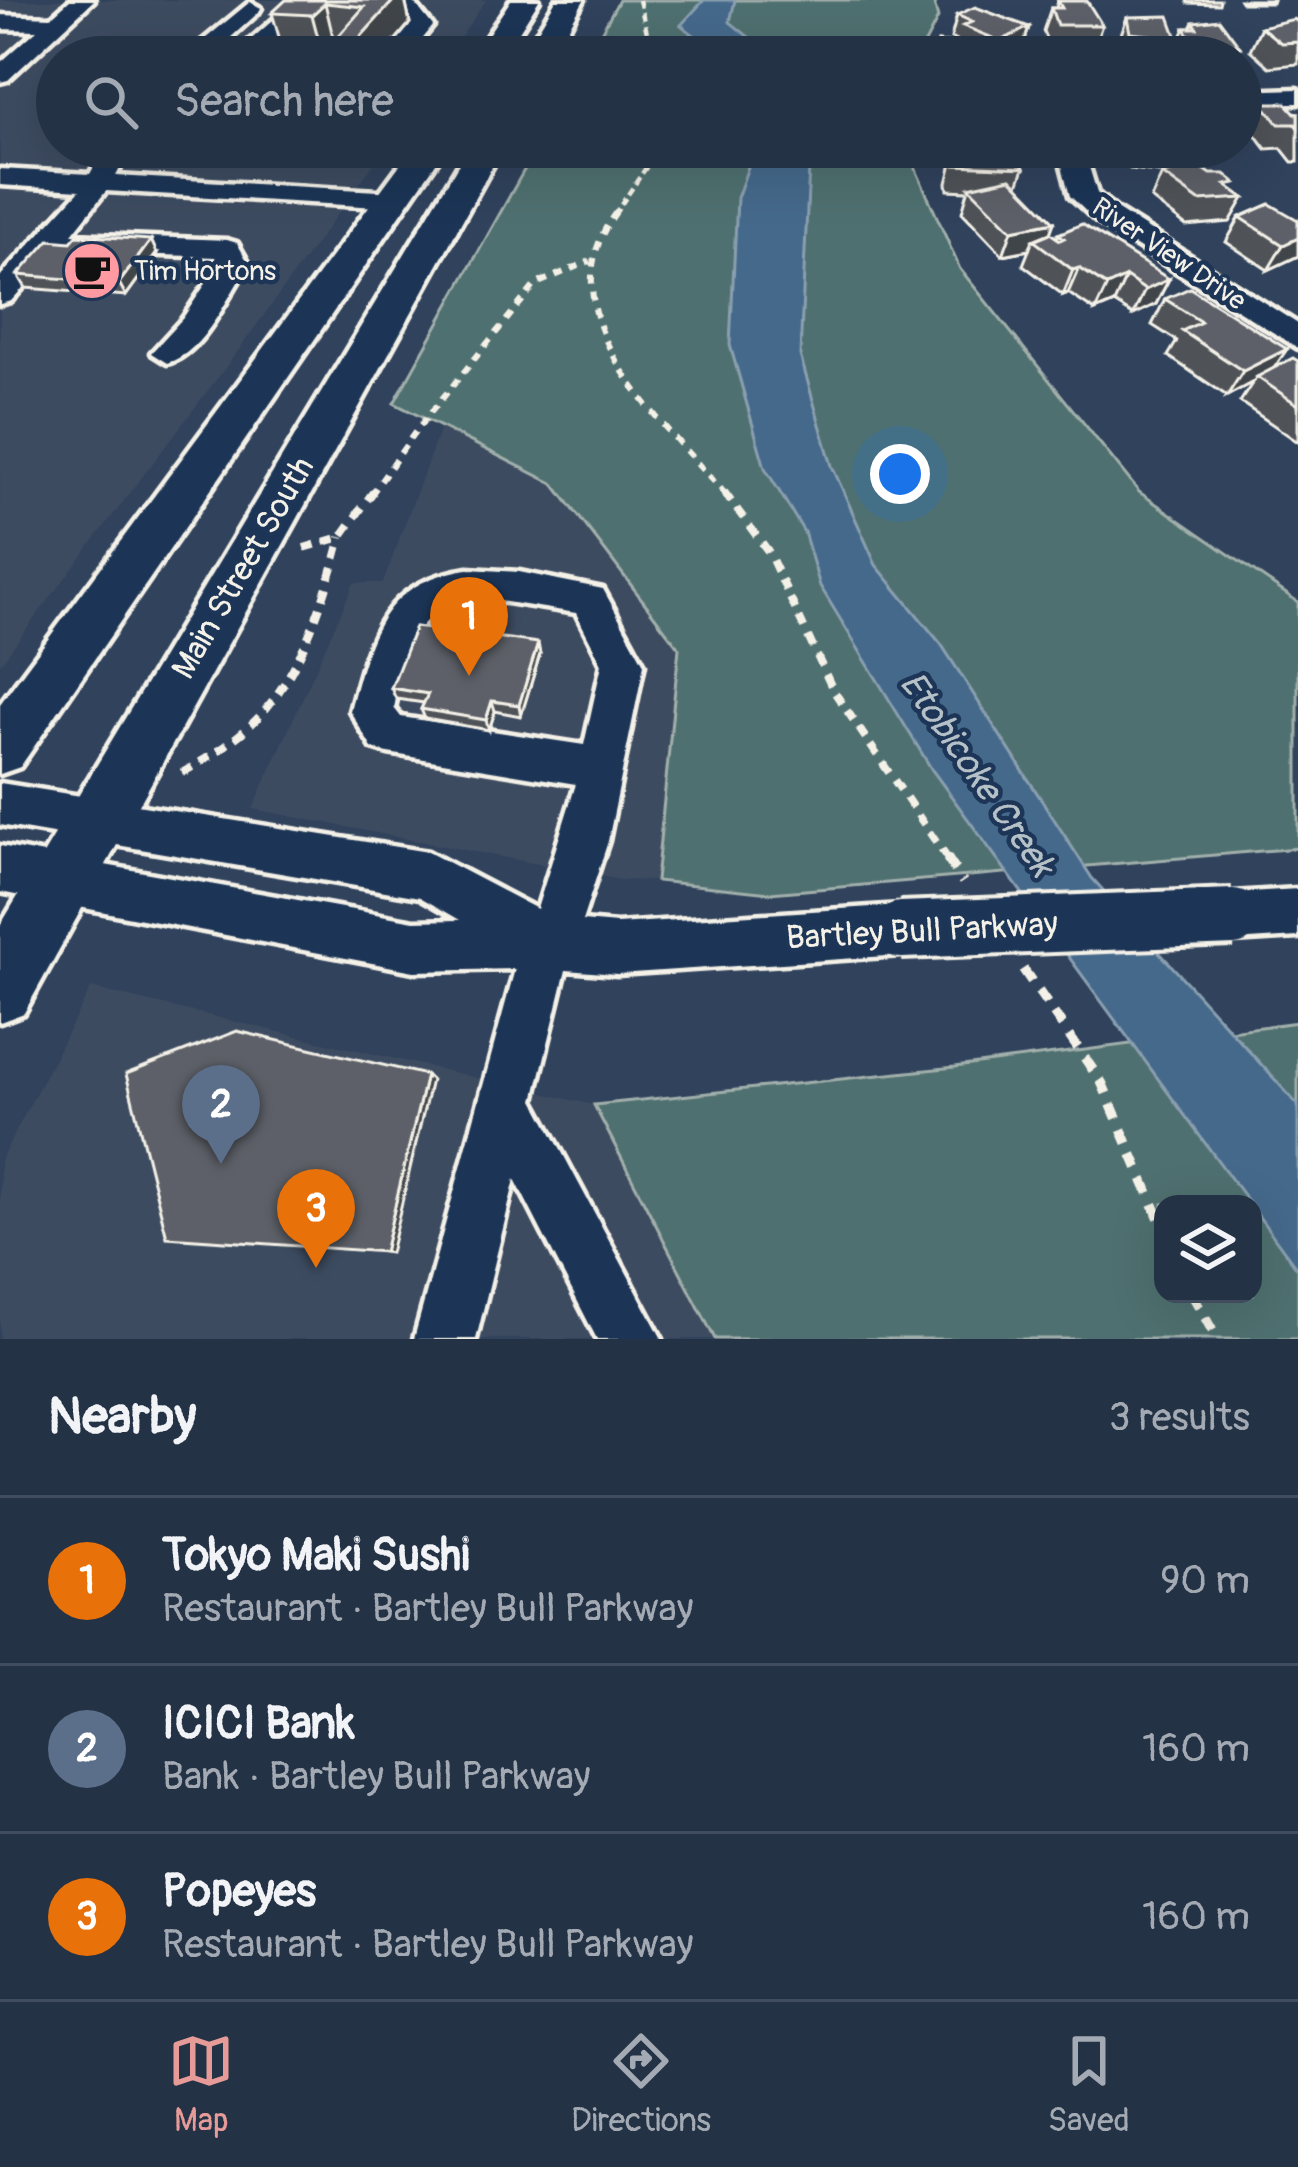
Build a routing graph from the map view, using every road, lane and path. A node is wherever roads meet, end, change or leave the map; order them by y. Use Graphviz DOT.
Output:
graph roads {
  1 [pos="82,0"];
  2 [pos="525,0"];
  3 [pos="570,0"];
  4 [pos="639,0"];
  5 [pos="313,2"];
  6 [pos="250,8"];
  7 [pos="0,22"];
  8 [pos="56,24"];
  9 [pos="281,26"];
  10 [pos="43,36"];
  11 [pos="219,36"];
  12 [pos="264,36"];
  13 [pos="283,36"];
  14 [pos="502,36"];
  15 [pos="549,36"];
  16 [pos="648,36"];
  17 [pos="36,42"];
  18 [pos="0,75"];
  19 [pos="1298,96"];
  20 [pos="1262,97"];
  21 [pos="106,168"];
  22 [pos="417,168"];
  23 [pos="474,168"];
  24 [pos="652,168"];
  25 [pos="1076,168"];
  26 [pos="0,176"];
  27 [pos="98,182"];
  28 [pos="396,200"];
  29 [pos="47,242"];
  30 [pos="590,261"];
  31 [pos="0,296"];
  32 [pos="1298,338"];
  33 [pos="167,353"];
  34 [pos="341,537"];
  35 [pos="303,548"];
  36 [pos="0,749"];
  37 [pos="601,768"];
  38 [pos="182,773"];
  39 [pos="0,804"];
  40 [pos="98,820"];
  41 [pos="0,869"];
  42 [pos="62,880"];
  43 [pos="969,891"];
  44 [pos="1298,913"];
  45 [pos="547,943"];
  46 [pos="1022,968"];
  47 [pos="0,989"];
  48 [pos="506,1103"];
  49 [pos="1154,1206"];
  50 [pos="1197,1303"];
  51 [pos="446,1339"];
  52 [pos="631,1339"];
  53 [pos="1217,1339"];
  1 -- 8 [label="street"];
  2 -- 14 [label="main road"];
  3 -- 15 [label="main road"];
  4 -- 16 [label="path"];
  5 -- 9 [label="street"];
  6 -- 11 [label="street"];
  7 -- 8 [label="street"];
  8 -- 10 [label="street"];
  9 -- 12 [label="street"];
  9 -- 13 [label="street"];
  17 -- 18 [label="street"];
  19 -- 20 [label="street"];
  21 -- 27 [label="street"];
  22 -- 28 [label="main road"];
  23 -- 40 [label="main road, Main Street South"];
  24 -- 30 [label="path"];
  25 -- 32 [label="street, River View Drive"];
  26 -- 27 [label="street"];
  27 -- 28 [label="street"];
  27 -- 29 [label="street"];
  28 -- 36 [label="main road"];
  29 -- 31 [label="street"];
  29 -- 33 [label="street"];
  30 -- 34 [label="path"];
  30 -- 43 [label="path"];
  34 -- 35 [label="path"];
  34 -- 38 [label="path"];
  37 -- 37 [label="street"];
  37 -- 45 [label="street"];
  39 -- 40 [label="street, Bartley Bull Parkway"];
  40 -- 42 [label="main road, Main Street South"];
  40 -- 45 [label="street, Bartley Bull Parkway"];
  41 -- 42 [label="street, Bartley Bull Parkway"];
  42 -- 45 [label="street, Bartley Bull Parkway"];
  42 -- 47 [label="main road, Main Street South"];
  44 -- 45 [label="street, Bartley Bull Parkway, bridge"];
  45 -- 48 [label="street"];
  46 -- 49 [label="path"];
  48 -- 51 [label="street"];
  48 -- 52 [label="street"];
  50 -- 53 [label="path"];
}
